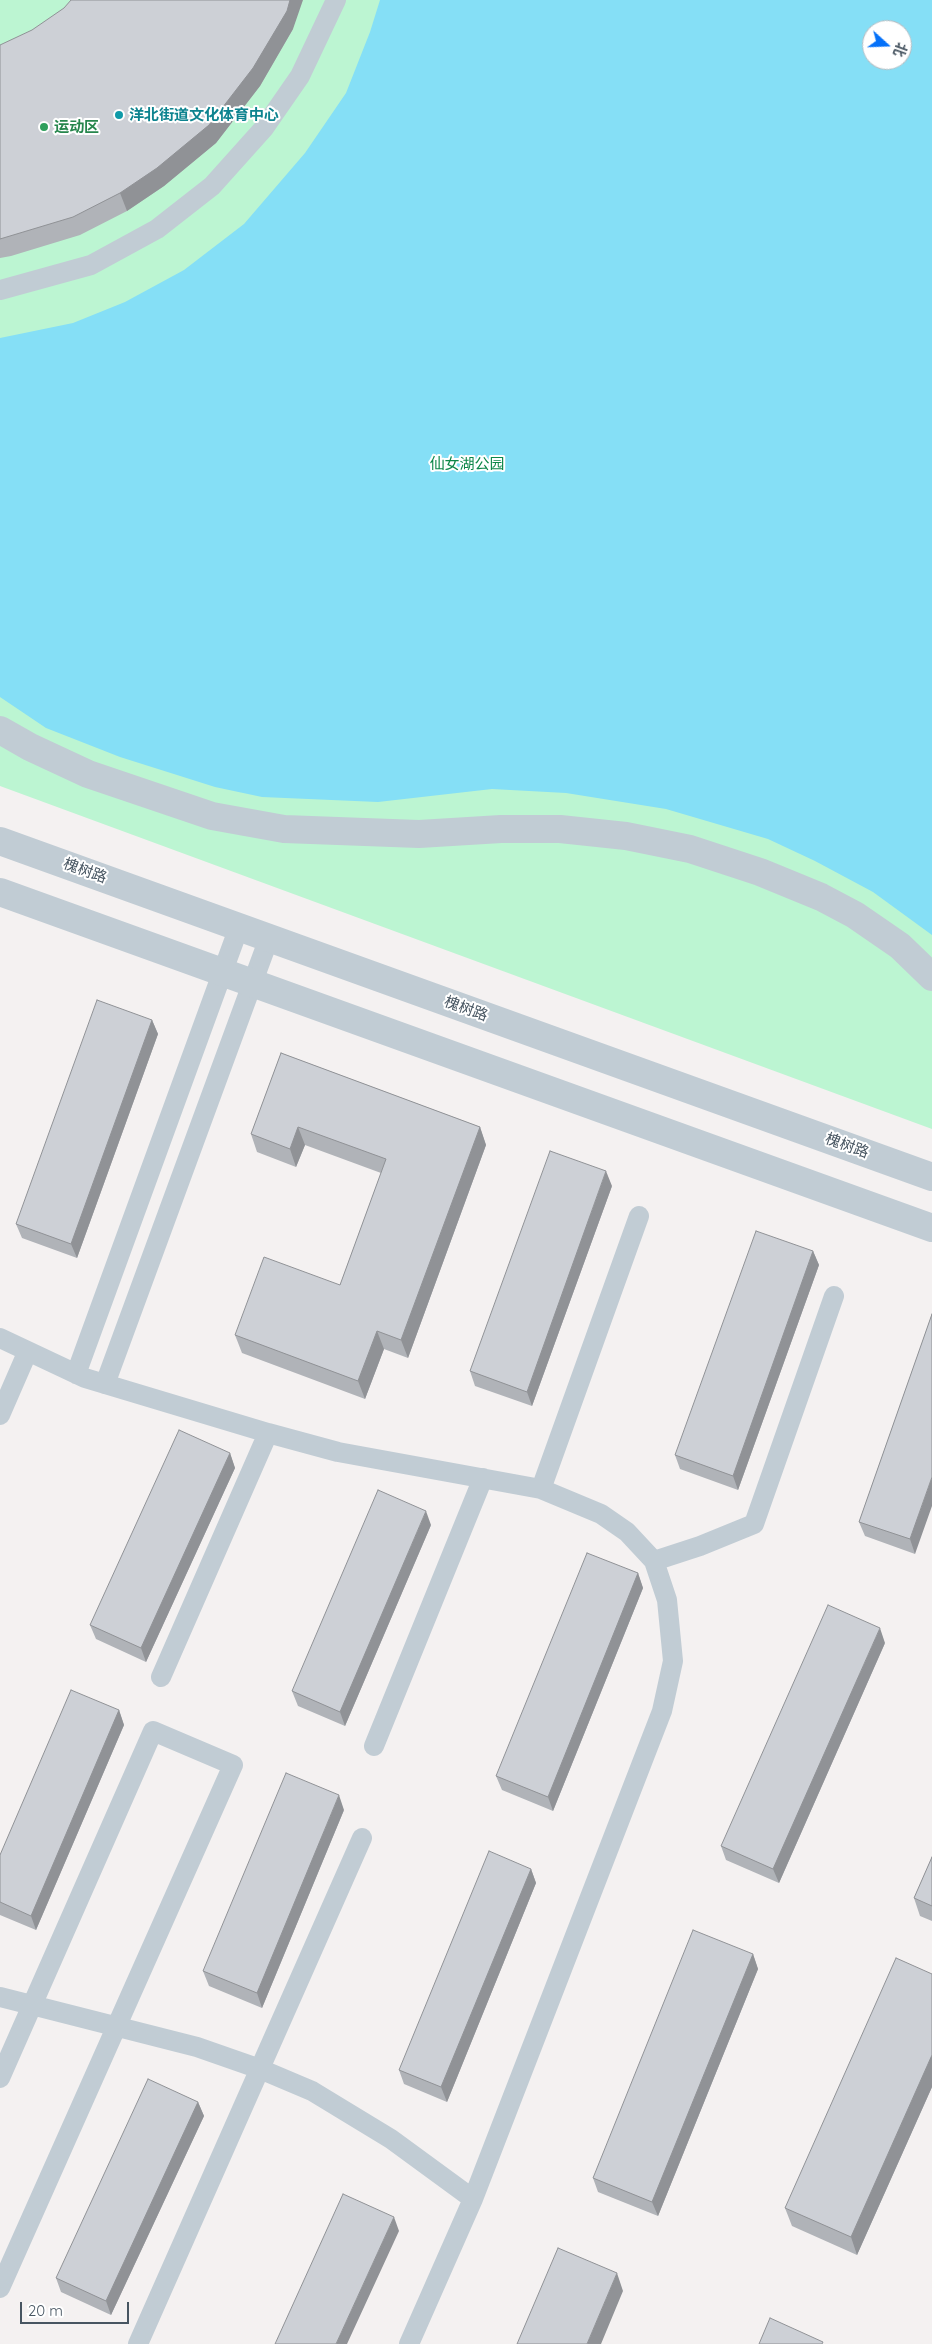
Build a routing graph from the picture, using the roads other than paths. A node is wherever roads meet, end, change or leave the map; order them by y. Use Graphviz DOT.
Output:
graph roads {
  1 [pos="336,0"];
  2 [pos="0,290"];
  3 [pos="0,730"];
  4 [pos="0,840"];
  5 [pos="0,892"];
  6 [pos="239,927"];
  7 [pos="269,938"];
  8 [pos="222,972"];
  9 [pos="932,977"];
  10 [pos="253,983"];
  11 [pos="932,1177"];
  12 [pos="639,1216"];
  13 [pos="932,1228"];
  14 [pos="834,1296"];
  15 [pos="0,1338"];
  16 [pos="27,1353"];
  17 [pos="76,1374"];
  18 [pos="106,1384"];
  19 [pos="0,1415"];
  20 [pos="268,1433"];
  21 [pos="483,1478"];
  22 [pos="540,1489"];
  23 [pos="654,1561"];
  24 [pos="161,1677"];
  25 [pos="374,1746"];
  26 [pos="362,1838"];
  27 [pos="0,1997"];
  28 [pos="31,2006"];
  29 [pos="116,2027"];
  30 [pos="260,2069"];
  31 [pos="0,2078"];
  32 [pos="473,2199"];
  33 [pos="0,2288"];
  34 [pos="138,2344"];
  35 [pos="409,2344"];
  1 -- 2 [label="lane"];
  3 -- 9 [label="street"];
  4 -- 6 [label="street, 槐树路"];
  5 -- 8 [label="street"];
  6 -- 7 [label="street, 槐树路"];
  6 -- 8 [label="lane"];
  7 -- 10 [label="lane"];
  7 -- 11 [label="street, 槐树路"];
  8 -- 10 [label="street"];
  8 -- 17 [label="lane"];
  10 -- 13 [label="street"];
  10 -- 18 [label="lane"];
  12 -- 22 [label="lane"];
  14 -- 23 [label="lane"];
  15 -- 16 [label="lane"];
  16 -- 17 [label="lane"];
  16 -- 19 [label="lane"];
  17 -- 18 [label="lane"];
  18 -- 20 [label="lane"];
  20 -- 21 [label="lane"];
  20 -- 24 [label="lane"];
  21 -- 22 [label="lane"];
  21 -- 25 [label="lane"];
  22 -- 23 [label="lane"];
  23 -- 32 [label="lane"];
  26 -- 30 [label="lane"];
  27 -- 28 [label="lane"];
  28 -- 29 [label="lane"];
  28 -- 29 [label="lane"];
  28 -- 31 [label="lane"];
  29 -- 30 [label="lane"];
  29 -- 33 [label="lane"];
  30 -- 32 [label="lane"];
  30 -- 34 [label="lane"];
  32 -- 35 [label="lane"];
}
